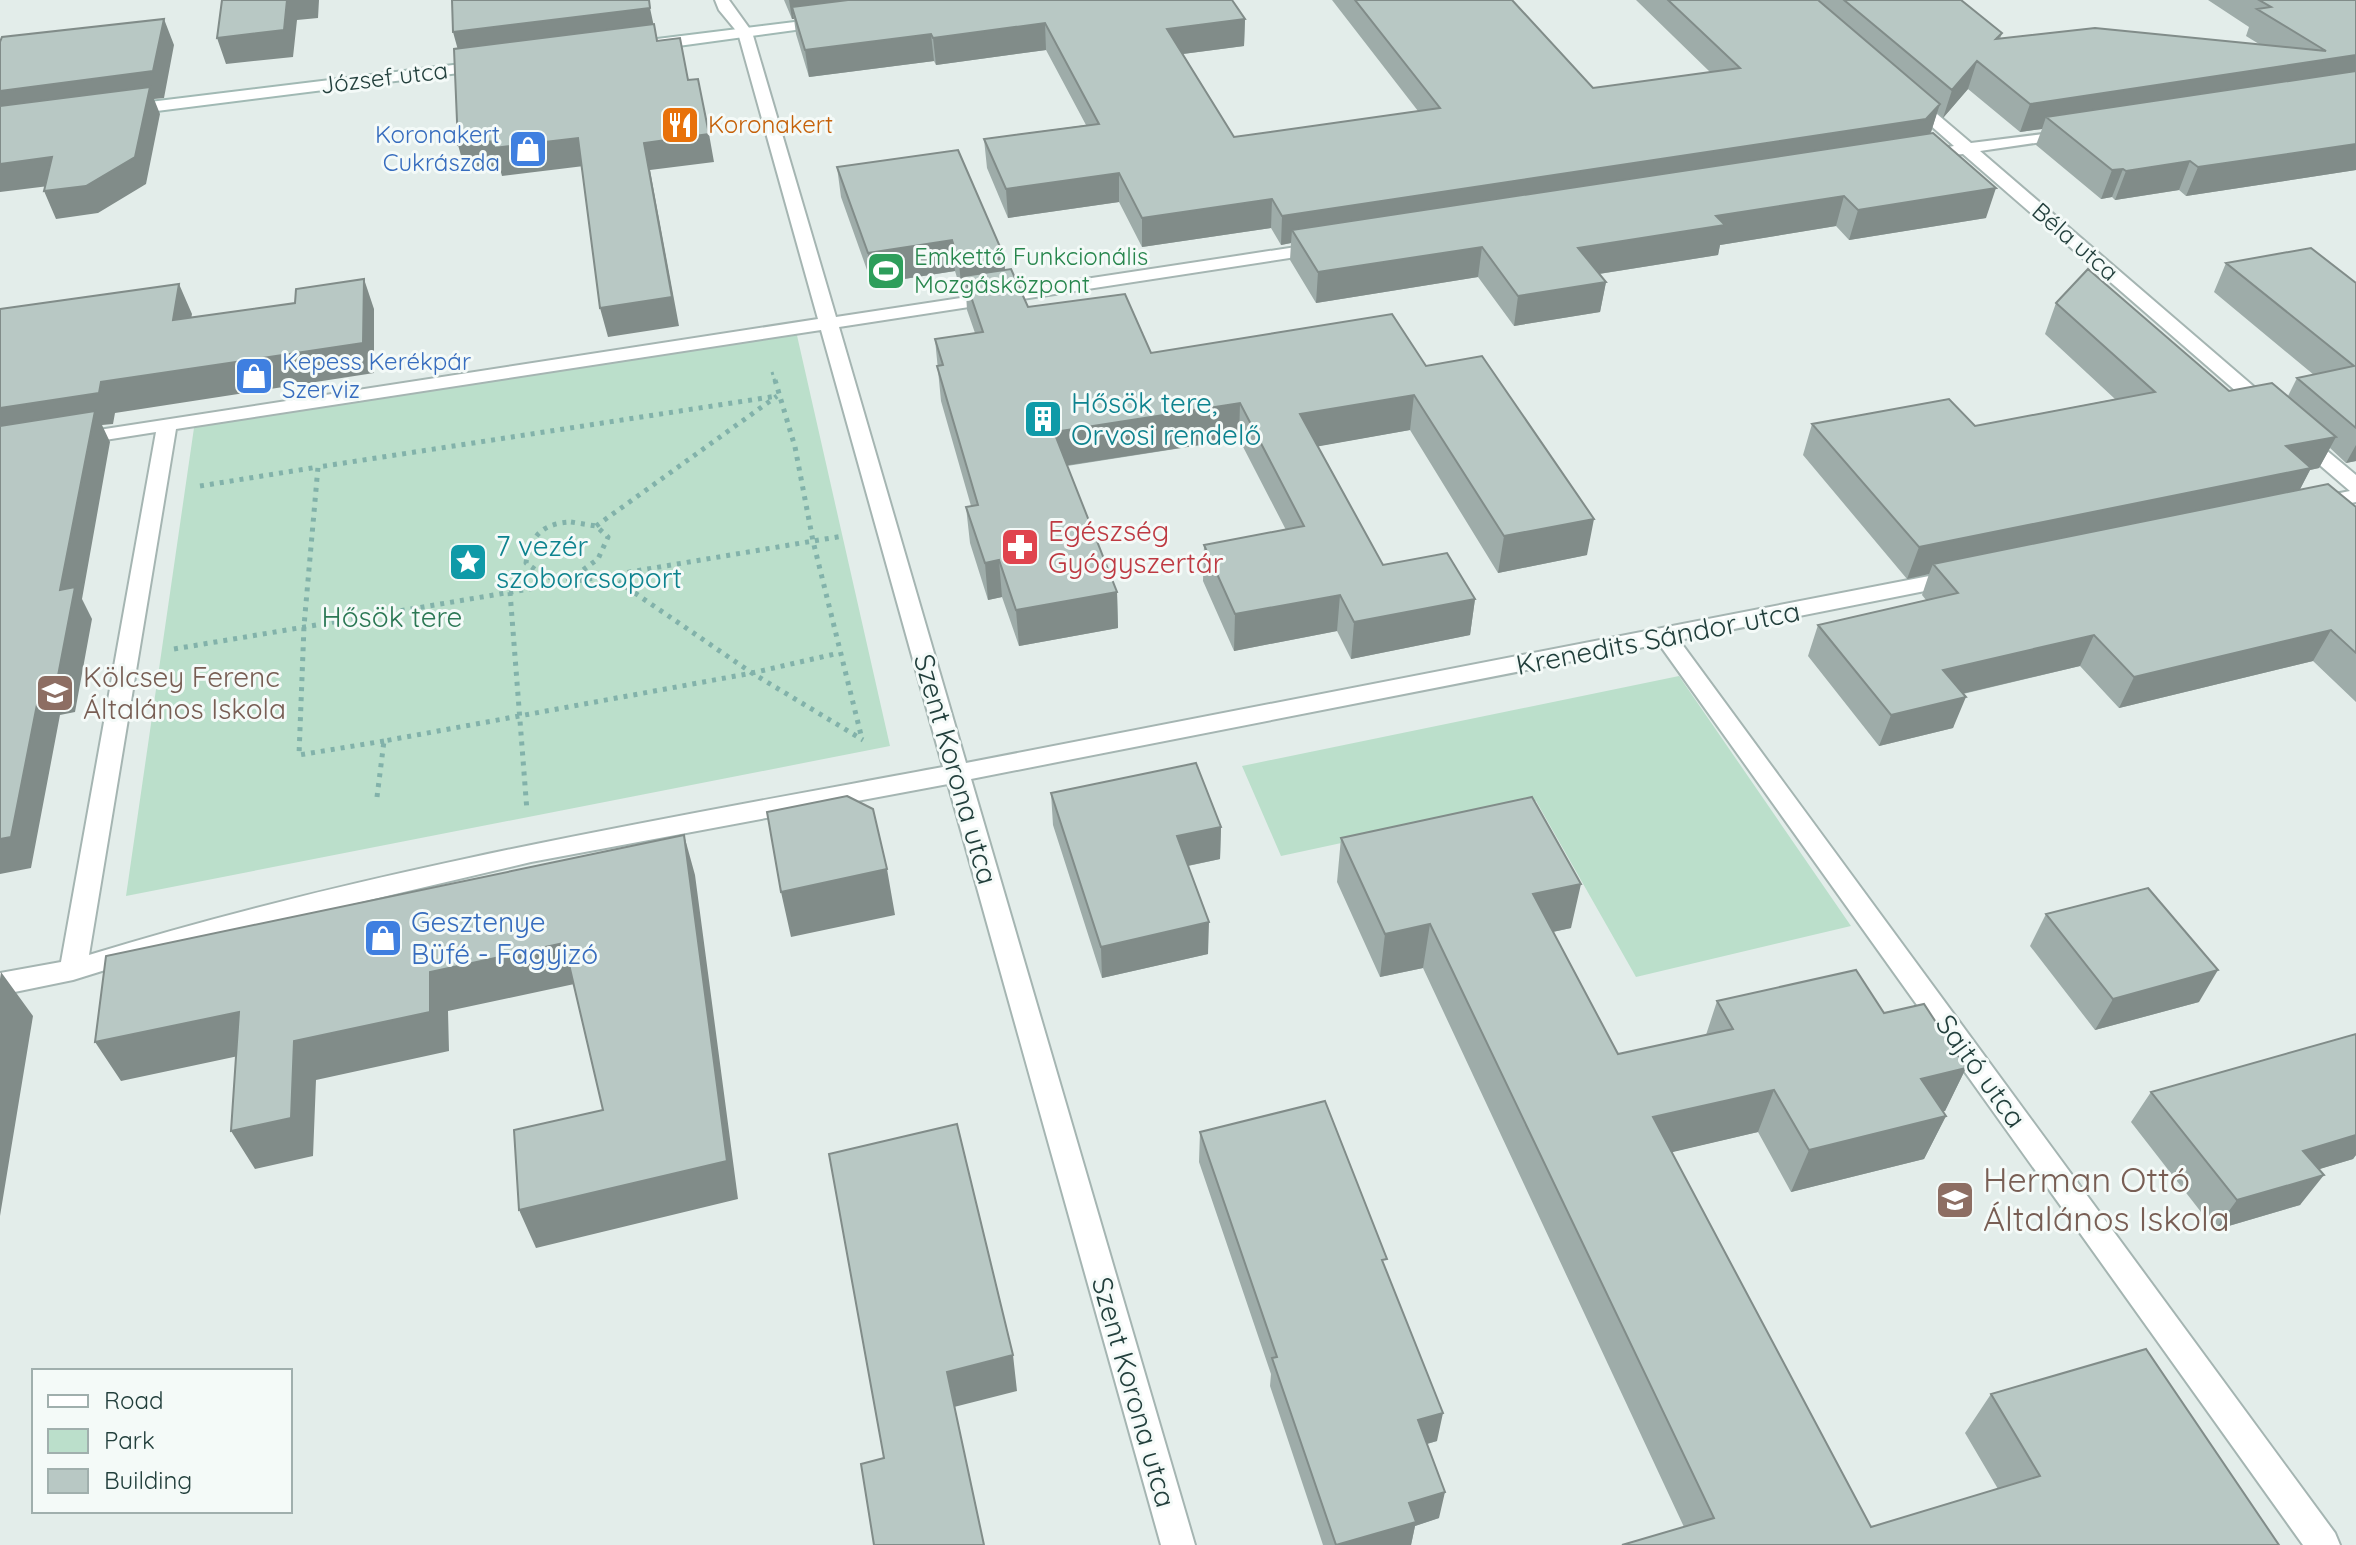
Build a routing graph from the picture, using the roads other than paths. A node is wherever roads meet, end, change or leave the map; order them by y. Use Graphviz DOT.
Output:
graph roads {
  1 [pos="722,0"];
  2 [pos="838,21"];
  3 [pos="745,32"];
  4 [pos="628,48"];
  5 [pos="502,64"];
  6 [pos="1898,89"];
  7 [pos="110,112"];
  8 [pos="2092,129"];
  9 [pos="1968,148"];
  10 [pos="1905,158"];
  11 [pos="1344,244"];
  12 [pos="829,324"];
  13 [pos="167,425"];
  14 [pos="46,443"];
  15 [pos="2356,486"];
  16 [pos="2356,496"];
  17 [pos="2295,508"];
  18 [pos="1973,575"];
  19 [pos="1666,638"];
  20 [pos="958,774"];
  21 [pos="73,970"];
  22 [pos="0,984"];
  23 [pos="1178,1545"];
  24 [pos="2323,1545"];
  1 -- 3 [label="street, Szent Korona utca"];
  2 -- 3 [label="street"];
  3 -- 4 [label="street"];
  3 -- 12 [label="street, Szent Korona utca"];
  5 -- 7 [label="street, József utca"];
  6 -- 9 [label="street, Béla utca"];
  8 -- 9 [label="street"];
  9 -- 10 [label="street"];
  9 -- 15 [label="street, Béla utca"];
  11 -- 12 [label="street"];
  12 -- 13 [label="street"];
  12 -- 20 [label="street, Szent Korona utca"];
  13 -- 14 [label="street"];
  13 -- 21 [label="street"];
  16 -- 17 [label="street"];
  18 -- 19 [label="street, Krenedits Sándor utca"];
  19 -- 20 [label="street, Krenedits Sándor utca"];
  19 -- 24 [label="street, Sajtó utca"];
  20 -- 21 [label="street"];
  20 -- 23 [label="street, Szent Korona utca"];
  21 -- 22 [label="street"];
}
